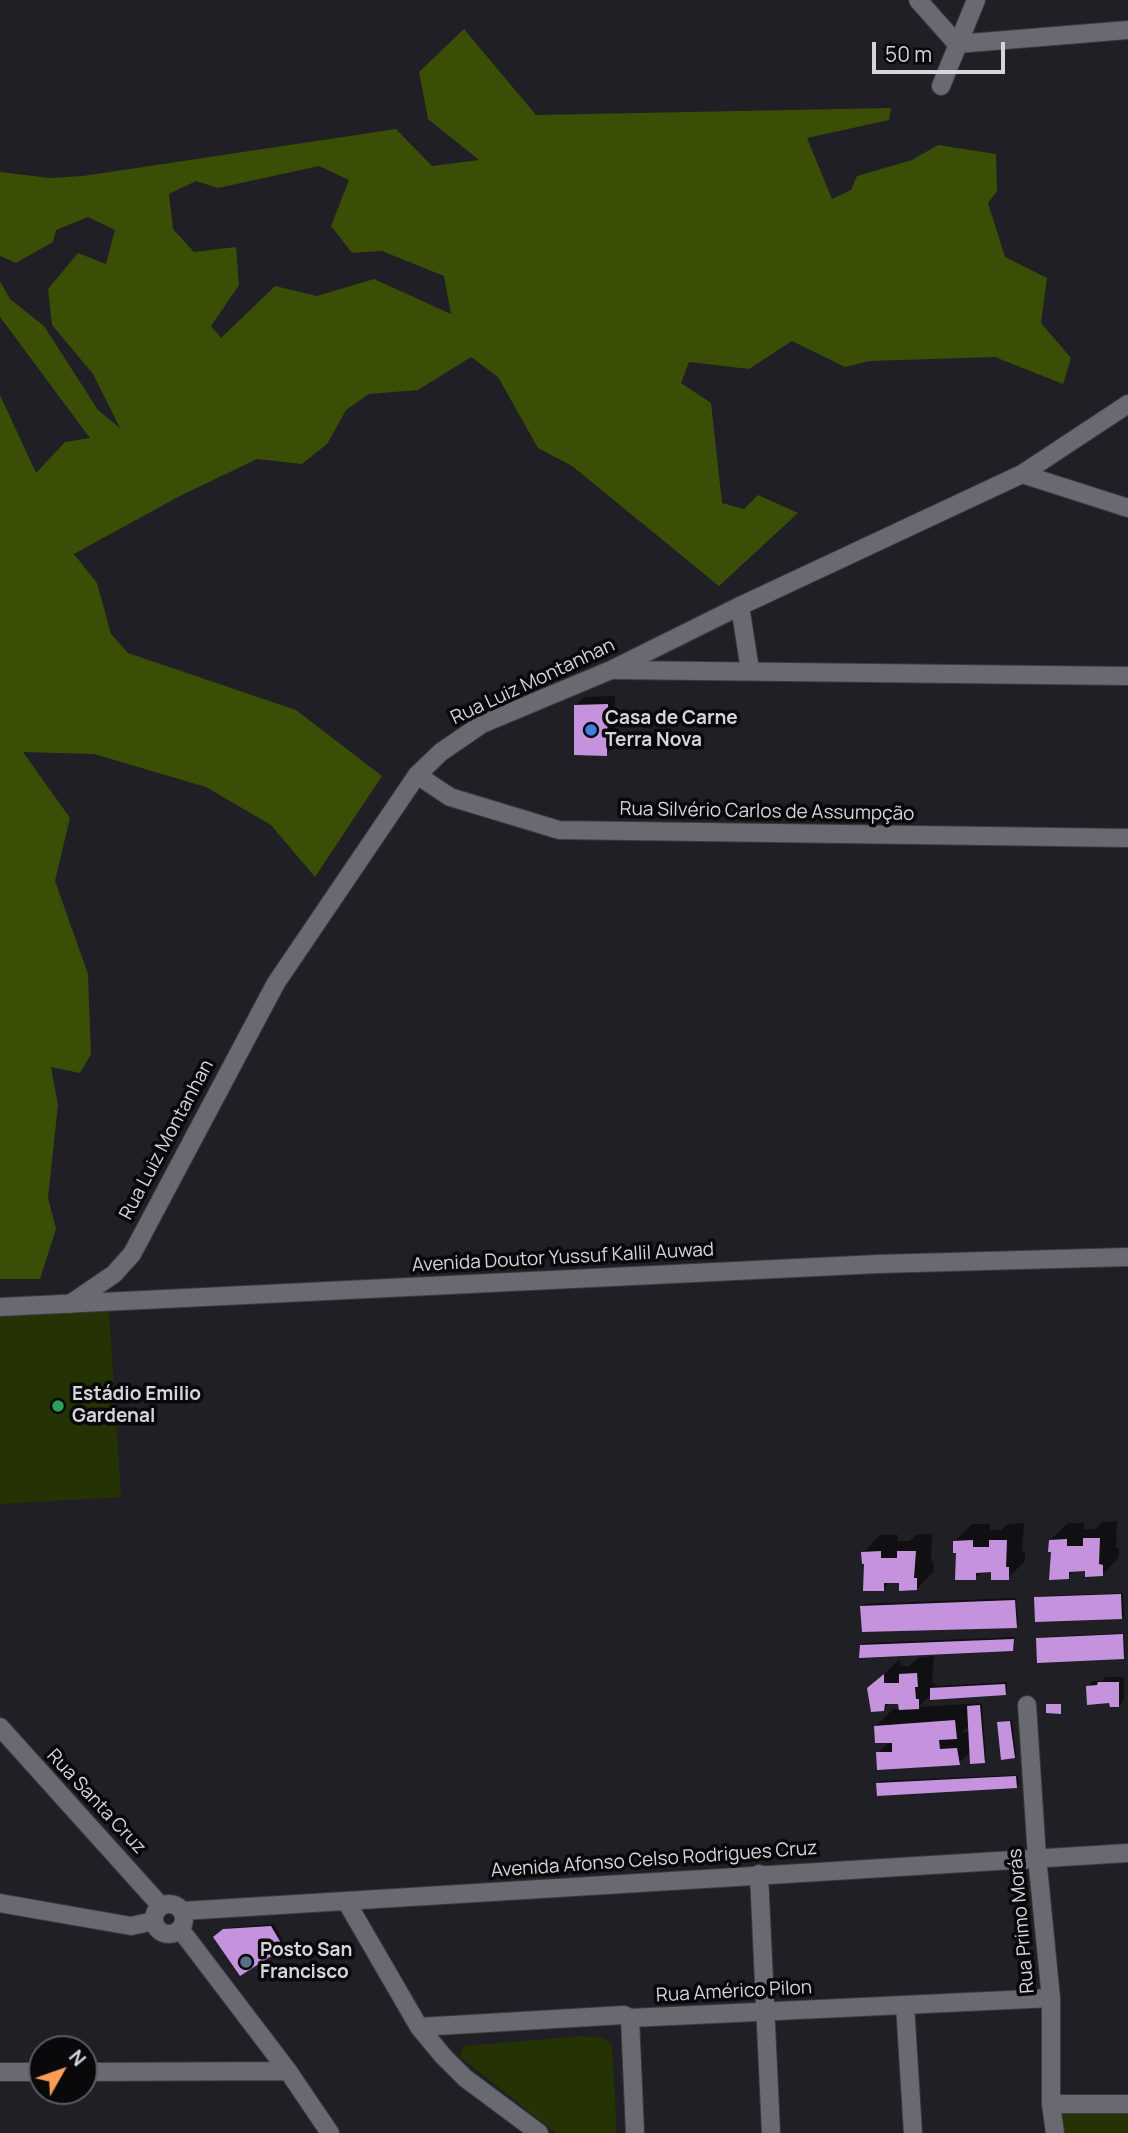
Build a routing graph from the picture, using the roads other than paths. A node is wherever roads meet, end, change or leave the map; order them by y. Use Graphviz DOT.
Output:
graph roads {
  1 [pos="918,0"];
  2 [pos="976,0"];
  3 [pos="1128,30"];
  4 [pos="957,44"];
  5 [pos="942,86"];
  6 [pos="1128,404"];
  7 [pos="1022,474"];
  8 [pos="1128,508"];
  9 [pos="740,606"];
  10 [pos="611,670"];
  11 [pos="750,670"];
  12 [pos="1128,676"];
  13 [pos="417,775"];
  14 [pos="1128,838"];
  15 [pos="1128,1256"];
  16 [pos="70,1304"];
  17 [pos="0,1307"];
  18 [pos="1027,1705"];
  19 [pos="0,1727"];
  20 [pos="1128,1853"];
  21 [pos="1037,1857"];
  22 [pos="759,1874"];
  23 [pos="346,1901"];
  24 [pos="0,1903"];
  25 [pos="158,1913"];
  26 [pos="181,1920"];
  27 [pos="1051,1998"];
  28 [pos="905,2005"];
  29 [pos="765,2011"];
  30 [pos="630,2018"];
  31 [pos="419,2027"];
  32 [pos="288,2071"];
  33 [pos="0,2072"];
  34 [pos="28,2072"];
  35 [pos="98,2072"];
  36 [pos="1051,2104"];
  37 [pos="1128,2104"];
  38 [pos="330,2133"];
  39 [pos="540,2133"];
  40 [pos="635,2133"];
  41 [pos="771,2133"];
  42 [pos="913,2133"];
  43 [pos="1055,2133"];
  1 -- 4 [label="street"];
  2 -- 4 [label="street"];
  3 -- 4 [label="street"];
  4 -- 5 [label="street"];
  6 -- 7 [label="street, Rua Luiz Montanhan"];
  7 -- 8 [label="street"];
  7 -- 9 [label="street, Rua Luiz Montanhan"];
  9 -- 10 [label="street, Rua Luiz Montanhan"];
  9 -- 11 [label="street"];
  10 -- 11 [label="street"];
  10 -- 13 [label="street, Rua Luiz Montanhan"];
  11 -- 12 [label="street"];
  13 -- 14 [label="street, Rua Silvério Carlos de Assumpção"];
  13 -- 16 [label="street, Rua Luiz Montanhan"];
  15 -- 16 [label="street, Avenida Doutor Yussuf Kallil Auwad"];
  16 -- 17 [label="street, Avenida Doutor Yussuf Kallil Auwad"];
  18 -- 21 [label="street, Rua Primo Morás"];
  19 -- 25 [label="street, Rua Santa Cruz"];
  20 -- 21 [label="street, Avenida Afonso Celso Rodrigues Cruz"];
  21 -- 22 [label="street, Avenida Afonso Celso Rodrigues Cruz"];
  21 -- 27 [label="street, Rua Primo Morás"];
  22 -- 23 [label="street, Avenida Afonso Celso Rodrigues Cruz"];
  22 -- 29 [label="street"];
  23 -- 26 [label="street, Avenida Afonso Celso Rodrigues Cruz"];
  23 -- 31 [label="street"];
  24 -- 25 [label="street"];
  25 -- 26 [label="street"];
  25 -- 26 [label="street"];
  26 -- 32 [label="street"];
  27 -- 28 [label="street, Rua Américo Pilon"];
  27 -- 36 [label="street, Rua Primo Morás"];
  28 -- 29 [label="street, Rua Américo Pilon"];
  28 -- 42 [label="street"];
  29 -- 30 [label="street, Rua Américo Pilon"];
  29 -- 41 [label="street"];
  30 -- 31 [label="street, Rua Américo Pilon"];
  30 -- 40 [label="street"];
  31 -- 39 [label="street"];
  32 -- 35 [label="street"];
  32 -- 38 [label="street"];
  33 -- 34 [label="street"];
  36 -- 37 [label="street"];
  36 -- 43 [label="street, Rua Primo Morás"];
}
